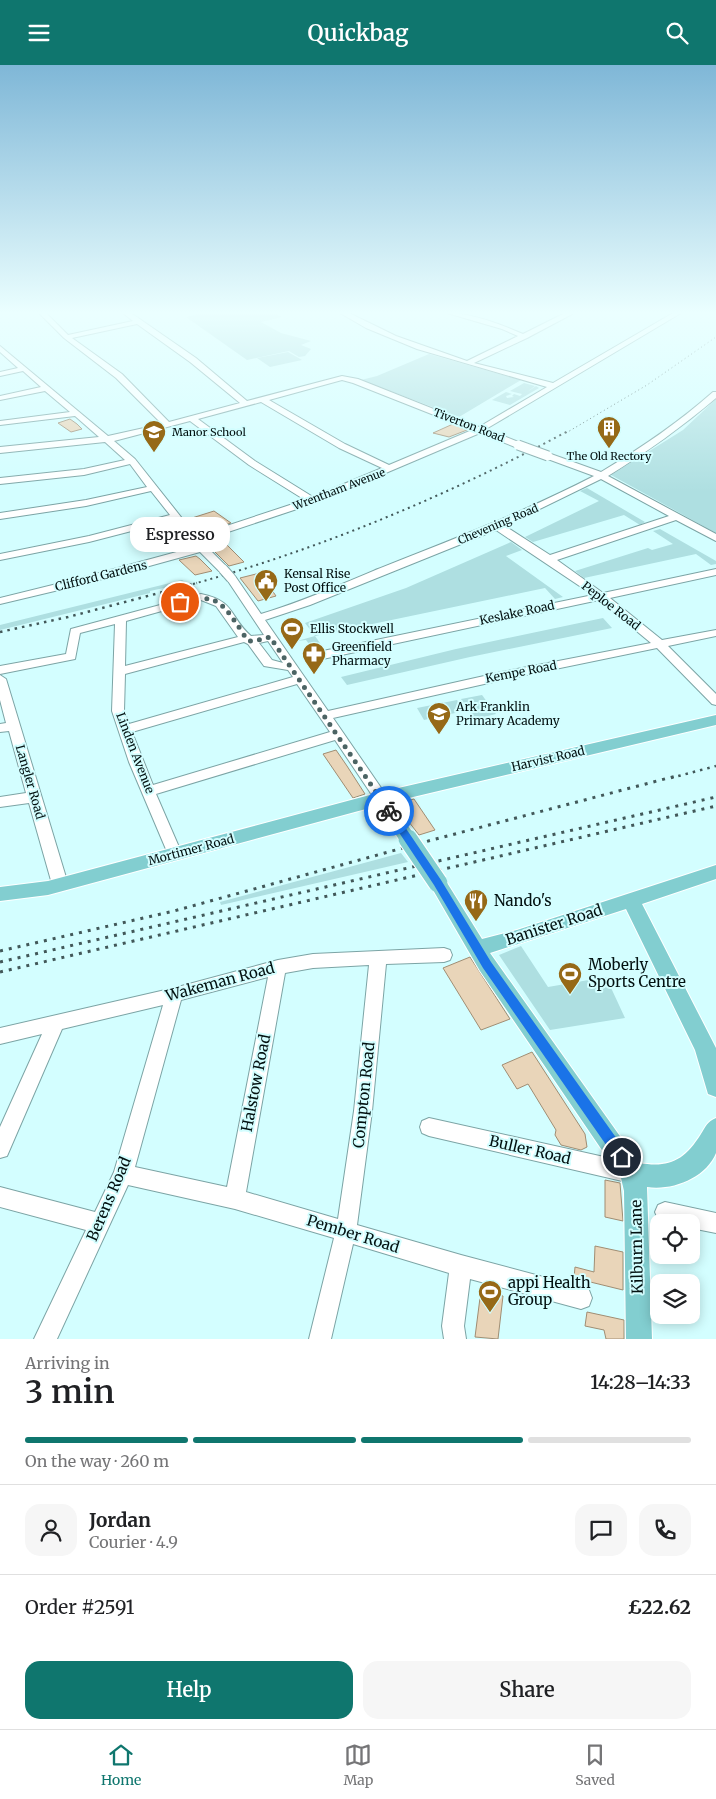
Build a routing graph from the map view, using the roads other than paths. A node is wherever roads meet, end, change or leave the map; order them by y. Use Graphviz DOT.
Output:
graph roads {
  1 [pos="26,372"];
  2 [pos="114,372"];
  3 [pos="209,372"];
  4 [pos="502,372"];
  5 [pos="578,372"];
  6 [pos="554,387"];
  7 [pos="46,389"];
  8 [pos="716,394"];
  9 [pos="0,398"];
  10 [pos="261,399"];
  11 [pos="245,403"];
  12 [pos="74,414"];
  13 [pos="191,418"];
  14 [pos="0,423"];
  15 [pos="168,424"];
  16 [pos="481,429"];
  17 [pos="105,439"];
  18 [pos="0,450"];
  19 [pos="132,461"];
  20 [pos="390,469"];
  21 [pos="600,475"];
  22 [pos="0,481"];
  23 [pos="153,488"];
  24 [pos="312,501"];
  25 [pos="0,516"];
  26 [pos="175,517"];
  27 [pos="677,517"];
  28 [pos="496,525"];
  29 [pos="716,538"];
  30 [pos="198,544"];
  31 [pos="0,557"];
  32 [pos="548,559"];
  33 [pos="716,572"];
  34 [pos="599,596"];
  35 [pos="0,601"];
  36 [pos="259,618"];
  37 [pos="118,619"];
  38 [pos="716,633"];
  39 [pos="270,637"];
  40 [pos="249,640"];
  41 [pos="658,643"];
  42 [pos="318,656"];
  43 [pos="291,666"];
  44 [pos="0,671"];
  45 [pos="118,672"];
  46 [pos="0,679"];
  47 [pos="300,679"];
  48 [pos="716,701"];
  49 [pos="326,716"];
  50 [pos="716,720"];
  51 [pos="7,727"];
  52 [pos="124,729"];
  53 [pos="339,734"];
  54 [pos="149,791"];
  55 [pos="34,797"];
  56 [pos="381,799"];
  57 [pos="0,802"];
  58 [pos="175,854"];
  59 [pos="716,872"];
  60 [pos="60,884"];
  61 [pos="0,894"];
  62 [pos="631,901"];
  63 [pos="477,949"];
  64 [pos="444,955"];
  65 [pos="378,958"];
  66 [pos="278,967"];
  67 [pos="174,995"];
  68 [pos="56,1023"];
  69 [pos="0,1036"];
  70 [pos="716,1087"];
  71 [pos="429,1127"];
  72 [pos="716,1129"];
  73 [pos="0,1149"];
  74 [pos="632,1173"];
  75 [pos="123,1174"];
  76 [pos="0,1197"];
  77 [pos="234,1199"];
  78 [pos="665,1212"];
  79 [pos="99,1223"];
  80 [pos="716,1223"];
  81 [pos="346,1232"];
  82 [pos="461,1266"];
  83 [pos="581,1298"];
  84 [pos="45,1339"];
  85 [pos="320,1339"];
  86 [pos="454,1339"];
  87 [pos="639,1339"];
  1 -- 7 [label="street"];
  2 -- 15 [label="street"];
  3 -- 11 [label="street"];
  4 -- 6 [label="street"];
  5 -- 6 [label="street, Wrentham Avenue"];
  6 -- 16 [label="street, Wrentham Avenue"];
  7 -- 9 [label="street"];
  7 -- 12 [label="street"];
  8 -- 21 [label="street, Chevening Road"];
  10 -- 11 [label="street"];
  10 -- 16 [label="street, Tiverton Road"];
  10 -- 20 [label="street"];
  11 -- 13 [label="street"];
  12 -- 14 [label="street"];
  12 -- 17 [label="street"];
  13 -- 15 [label="street"];
  13 -- 24 [label="street"];
  15 -- 17 [label="street"];
  16 -- 20 [label="street, Wrentham Avenue"];
  16 -- 21 [label="street, Tiverton Road, bridge"];
  17 -- 18 [label="street"];
  17 -- 19 [label="street"];
  19 -- 22 [label="street"];
  19 -- 23 [label="street"];
  20 -- 24 [label="street, Wrentham Avenue"];
  21 -- 27 [label="street, Tiverton Road"];
  21 -- 28 [label="street, Chevening Road"];
  23 -- 25 [label="street"];
  23 -- 26 [label="street"];
  24 -- 30 [label="street, Wrentham Avenue"];
  26 -- 30 [label="street"];
  26 -- 31 [label="street"];
  27 -- 29 [label="street, Tiverton Road"];
  27 -- 32 [label="street"];
  28 -- 32 [label="street, Peploe Road"];
  28 -- 36 [label="street, Chevening Road"];
  30 -- 35 [label="street, Clifford Gardens"];
  30 -- 36 [label="street, bridge"];
  32 -- 34 [label="street, Peploe Road"];
  33 -- 34 [label="street, Keslake Road"];
  34 -- 41 [label="street, Peploe Road"];
  34 -- 42 [label="street, Keslake Road"];
  36 -- 39 [label="street"];
  37 -- 40 [label="street"];
  37 -- 44 [label="street"];
  37 -- 45 [label="street, Linden Avenue"];
  38 -- 41 [label="street, Kempe Road"];
  39 -- 40 [label="street"];
  39 -- 43 [label="street"];
  40 -- 43 [label="street"];
  40 -- 45 [label="street"];
  41 -- 48 [label="street, Peploe Road"];
  41 -- 49 [label="street, Kempe Road"];
  43 -- 47 [label="street"];
  45 -- 52 [label="street, Linden Avenue"];
  46 -- 51 [label="street, Langler Road"];
  47 -- 49 [label="street"];
  47 -- 52 [label="street"];
  49 -- 53 [label="street"];
  50 -- 56 [label="main road, Harvist Road"];
  51 -- 55 [label="street, Langler Road"];
  52 -- 54 [label="street, Linden Avenue"];
  53 -- 54 [label="street"];
  53 -- 56 [label="street"];
  54 -- 58 [label="street, Linden Avenue"];
  55 -- 57 [label="street"];
  55 -- 60 [label="street, Langler Road"];
  56 -- 58 [label="main road, Mortimer Road"];
  56 -- 63 [label="main road, bridge"];
  58 -- 60 [label="main road, Mortimer Road"];
  59 -- 62 [label="main road"];
  60 -- 61 [label="main road, Mortimer Road"];
  62 -- 63 [label="main road, Banister Road"];
  62 -- 70 [label="main road"];
  63 -- 74 [label="main road"];
  64 -- 65 [label="street, Wakeman Road"];
  65 -- 66 [label="street, Wakeman Road"];
  65 -- 81 [label="street, Compton Road"];
  66 -- 67 [label="street, Wakeman Road"];
  66 -- 77 [label="street, Halstow Road"];
  67 -- 68 [label="street, Wakeman Road"];
  67 -- 75 [label="street, Berens Road"];
  68 -- 69 [label="street, Wakeman Road"];
  68 -- 73 [label="street"];
  71 -- 74 [label="street, Buller Road"];
  72 -- 74 [label="main road"];
  74 -- 87 [label="main road, Kilburn Lane"];
  75 -- 77 [label="street, Pember Road"];
  75 -- 79 [label="street, Berens Road"];
  76 -- 79 [label="street"];
  77 -- 81 [label="street, Pember Road"];
  78 -- 80 [label="street"];
  79 -- 84 [label="street, Berens Road"];
  81 -- 82 [label="street, Pember Road"];
  81 -- 85 [label="street, Compton Road"];
  82 -- 83 [label="street, Pember Road"];
  82 -- 86 [label="street"];
}
